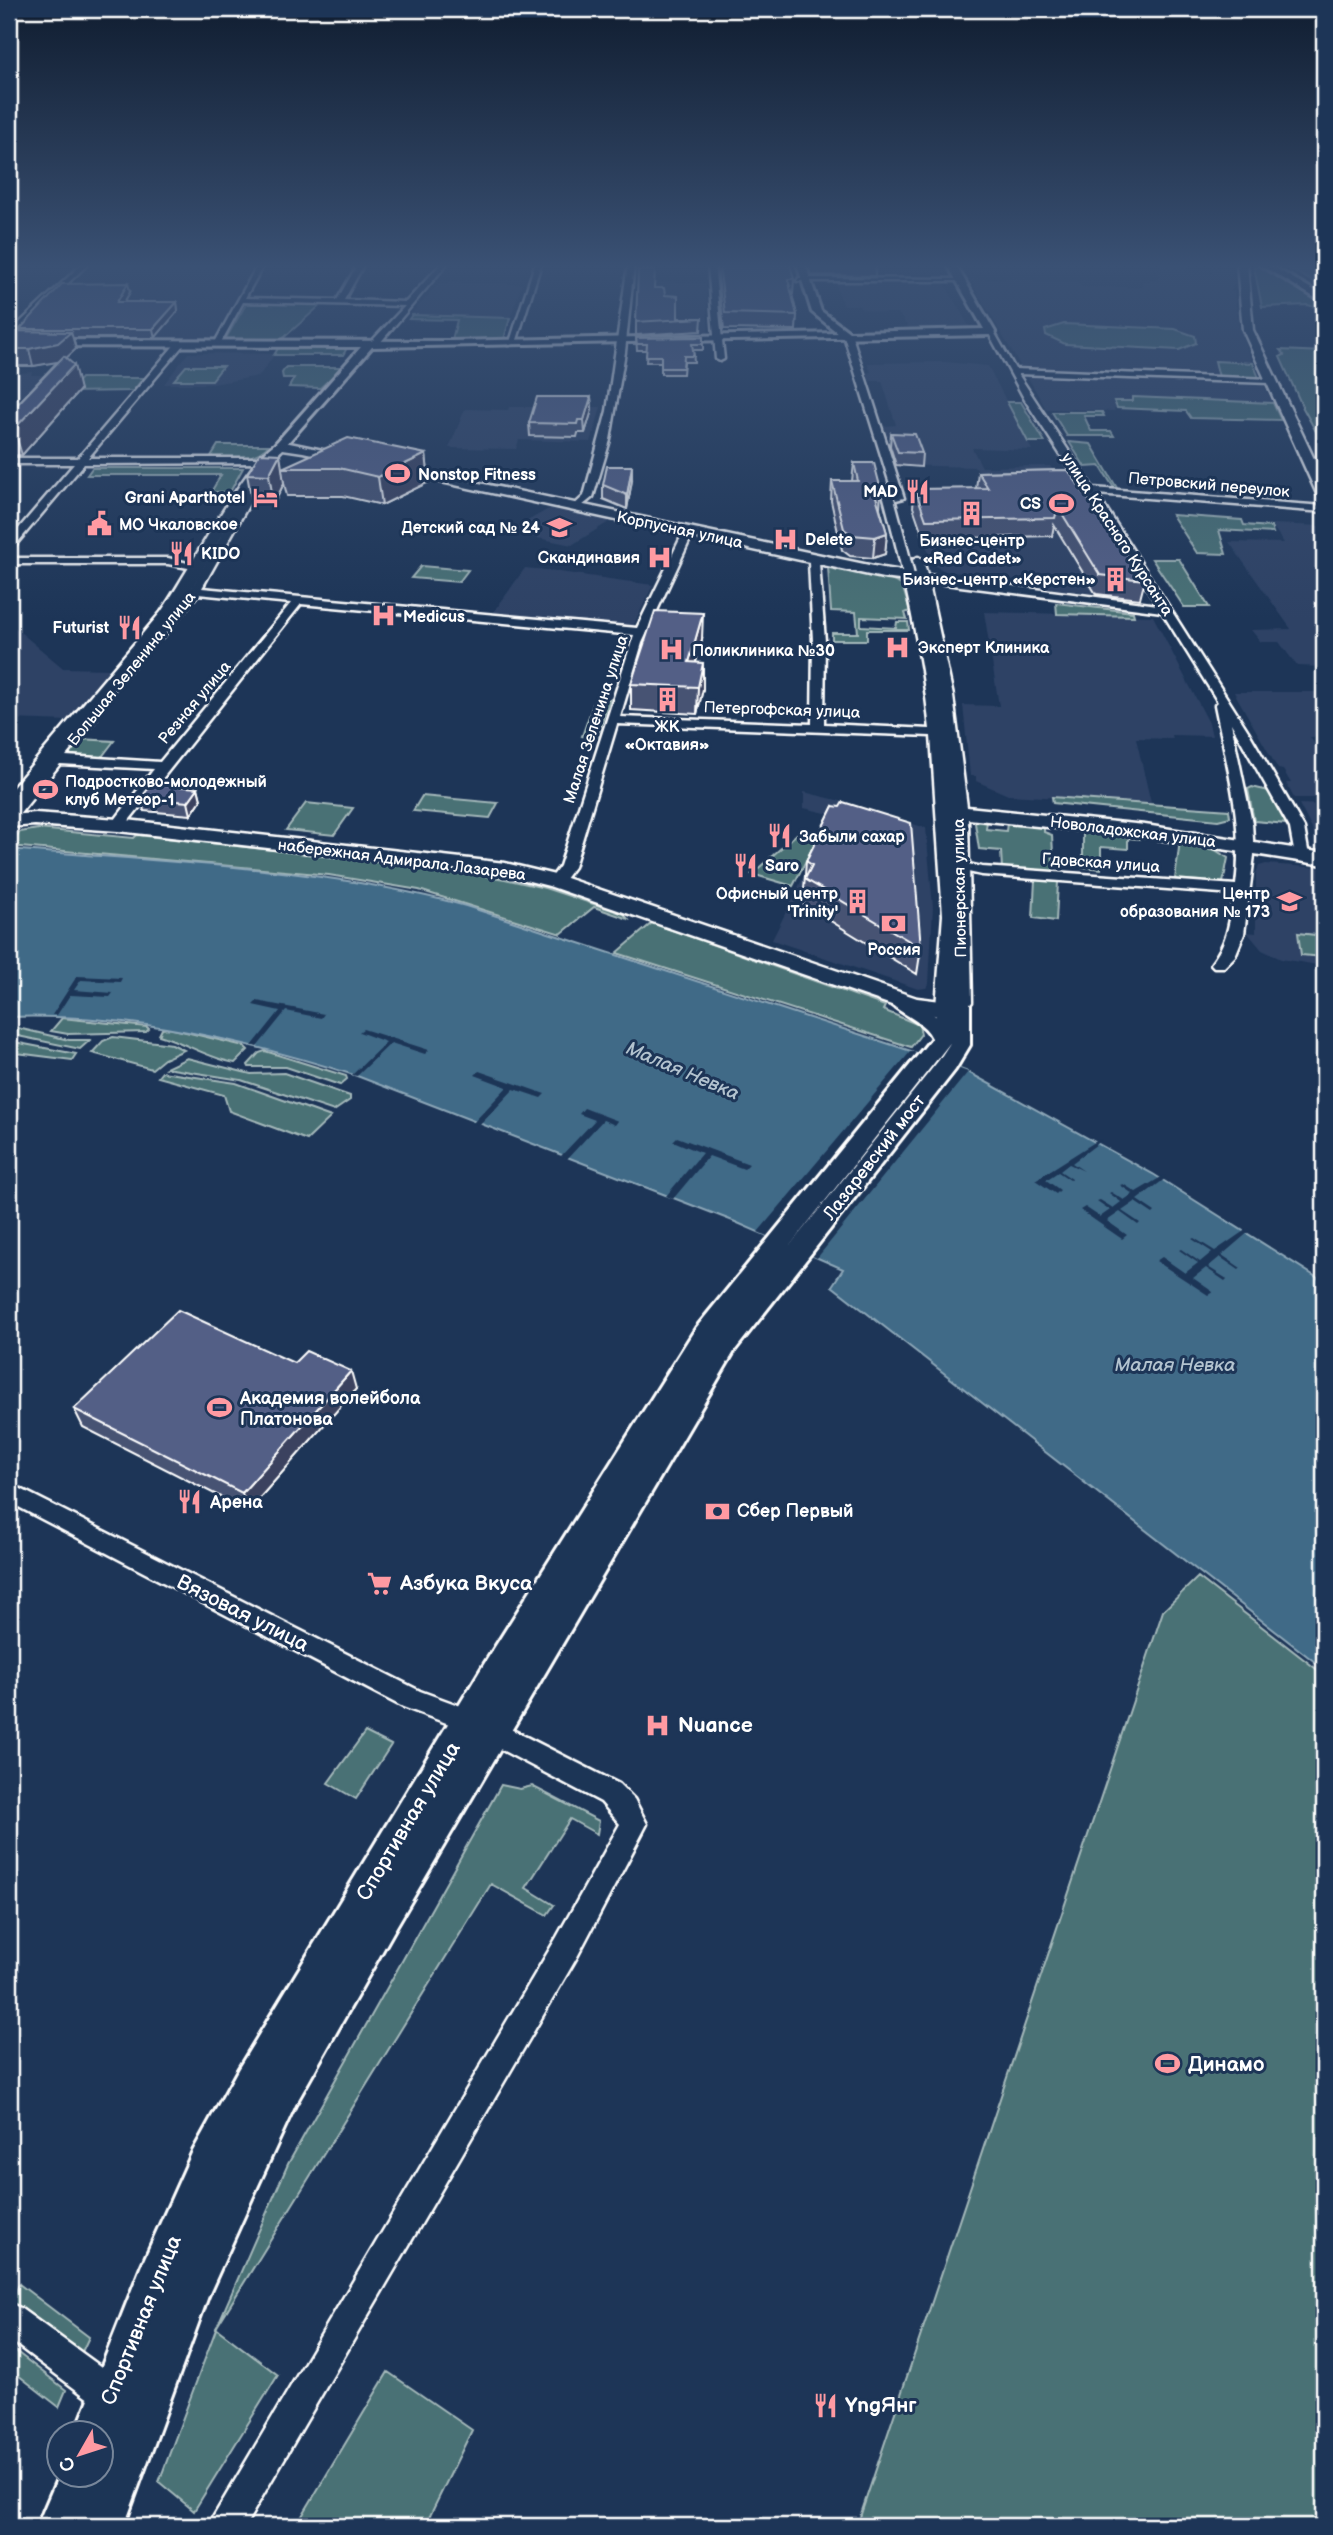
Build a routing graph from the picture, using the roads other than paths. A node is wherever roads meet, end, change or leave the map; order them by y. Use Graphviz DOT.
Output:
graph roads {
  1 [pos="147,382"];
  2 [pos="335,382"];
  3 [pos="616,382"];
  4 [pos="861,382"];
  5 [pos="1020,382"];
  6 [pos="1271,382"];
  7 [pos="1281,382"];
  8 [pos="280,444"];
  9 [pos="9,463"];
  10 [pos="79,463"];
  11 [pos="261,463"];
  12 [pos="1324,477"];
  13 [pos="1091,491"];
  14 [pos="1324,494"];
  15 [pos="577,507"];
  16 [pos="1324,509"];
  17 [pos="689,531"];
  18 [pos="9,546"];
  19 [pos="817,559"];
  20 [pos="9,561"];
  21 [pos="202,561"];
  22 [pos="917,578"];
  23 [pos="190,590"];
  24 [pos="299,601"];
  25 [pos="1167,609"];
  26 [pos="641,632"];
  27 [pos="1220,697"];
  28 [pos="612,720"];
  29 [pos="818,728"];
  30 [pos="944,733"];
  31 [pos="52,759"];
  32 [pos="163,766"];
  33 [pos="1237,785"];
  34 [pos="1274,788"];
  35 [pos="952,808"];
  36 [pos="9,813"];
  37 [pos="118,825"];
  38 [pos="1246,841"];
  39 [pos="1324,849"];
  40 [pos="1301,851"];
  41 [pos="1324,859"];
  42 [pos="959,866"];
  43 [pos="556,881"];
  44 [pos="1242,890"];
  45 [pos="1219,964"];
  46 [pos="897,999"];
  47 [pos="952,1005"];
  48 [pos="942,1034"];
  49 [pos="938,1061"];
  50 [pos="789,1246"];
  51 [pos="9,1492"];
  52 [pos="480,1726"];
  53 [pos="9,2319"];
  54 [pos="126,2404"];
  55 [pos="110,2420"];
  56 [pos="73,2490"];
  57 [pos="59,2526"];
  58 [pos="102,2526"];
  59 [pos="226,2526"];
  1 -- 10 [label="street"];
  2 -- 8 [label="street, Большая Зеленина улица"];
  3 -- 15 [label="street"];
  4 -- 22 [label="street, Пионерская улица"];
  5 -- 13 [label="street, улица Красного Курсанта"];
  6 -- 14 [label="main road"];
  7 -- 12 [label="main road"];
  8 -- 11 [label="main road, Большая Зеленина улица"];
  8 -- 15 [label="main road, Корпусная улица"];
  8 -- 23 [label="street, Большая Зеленина улица"];
  9 -- 10 [label="street"];
  10 -- 11 [label="street"];
  10 -- 18 [label="street"];
  11 -- 21 [label="main road, Большая Зеленина улица"];
  13 -- 16 [label="street, Петровский переулок"];
  13 -- 25 [label="street, улица Красного Курсанта"];
  15 -- 17 [label="main road, Корпусная улица"];
  17 -- 19 [label="main road, Корпусная улица"];
  17 -- 26 [label="street, Малая Зеленина улица"];
  19 -- 22 [label="main road, Корпусная улица"];
  19 -- 29 [label="street"];
  20 -- 21 [label="street"];
  21 -- 23 [label="main road, Большая Зеленина улица"];
  22 -- 25 [label="street, Корпусная улица"];
  22 -- 30 [label="main road, Пионерская улица"];
  23 -- 24 [label="street"];
  23 -- 31 [label="main road, Большая Зеленина улица"];
  24 -- 26 [label="street"];
  24 -- 32 [label="street, Резная улица"];
  25 -- 27 [label="street, улица Красного Курсанта"];
  26 -- 28 [label="street, Малая Зеленина улица"];
  27 -- 33 [label="street, улица Красного Курсанта"];
  27 -- 34 [label="street, улица Красного Курсанта"];
  28 -- 29 [label="street, Петергофская улица"];
  28 -- 43 [label="street, Малая Зеленина улица"];
  29 -- 30 [label="street, Петергофская улица"];
  30 -- 35 [label="main road, Пионерская улица"];
  31 -- 32 [label="street"];
  31 -- 36 [label="main road, Большая Зеленина улица"];
  32 -- 37 [label="street, Резная улица"];
  33 -- 34 [label="street"];
  33 -- 38 [label="street, улица Красного Курсанта"];
  34 -- 40 [label="street, улица Красного Курсанта"];
  35 -- 38 [label="main road, Новоладожская улица"];
  35 -- 42 [label="main road, Пионерская улица"];
  35 -- 47 [label="street, Пионерская улица"];
  36 -- 37 [label="main road, набережная Адмирала Лазарева"];
  37 -- 43 [label="main road, набережная Адмирала Лазарева"];
  38 -- 40 [label="main road, Новоладожская улица"];
  38 -- 44 [label="street, улица Красного Курсанта"];
  39 -- 40 [label="main road, Новоладожская улица"];
  40 -- 41 [label="main road, Новоладожская улица"];
  42 -- 44 [label="street, Гдовская улица"];
  42 -- 47 [label="main road, Пионерская улица"];
  43 -- 46 [label="main road, набережная Адмирала Лазарева"];
  44 -- 45 [label="street, улица Красного Курсанта"];
  46 -- 47 [label="main road, набережная Адмирала Лазарева"];
  46 -- 48 [label="street"];
  47 -- 48 [label="street"];
  47 -- 49 [label="street"];
  48 -- 49 [label="street"];
  49 -- 50 [label="street, Лазаревский мост"];
  50 -- 52 [label="street, Спортивная улица"];
  51 -- 52 [label="street, Вязовая улица"];
  52 -- 54 [label="street, Спортивная улица"];
  52 -- 59 [label="street"];
  53 -- 54 [label="street"];
  54 -- 55 [label="street, Спортивная улица"];
  54 -- 58 [label="street, Спортивная улица"];
  56 -- 57 [label="street"];
}
